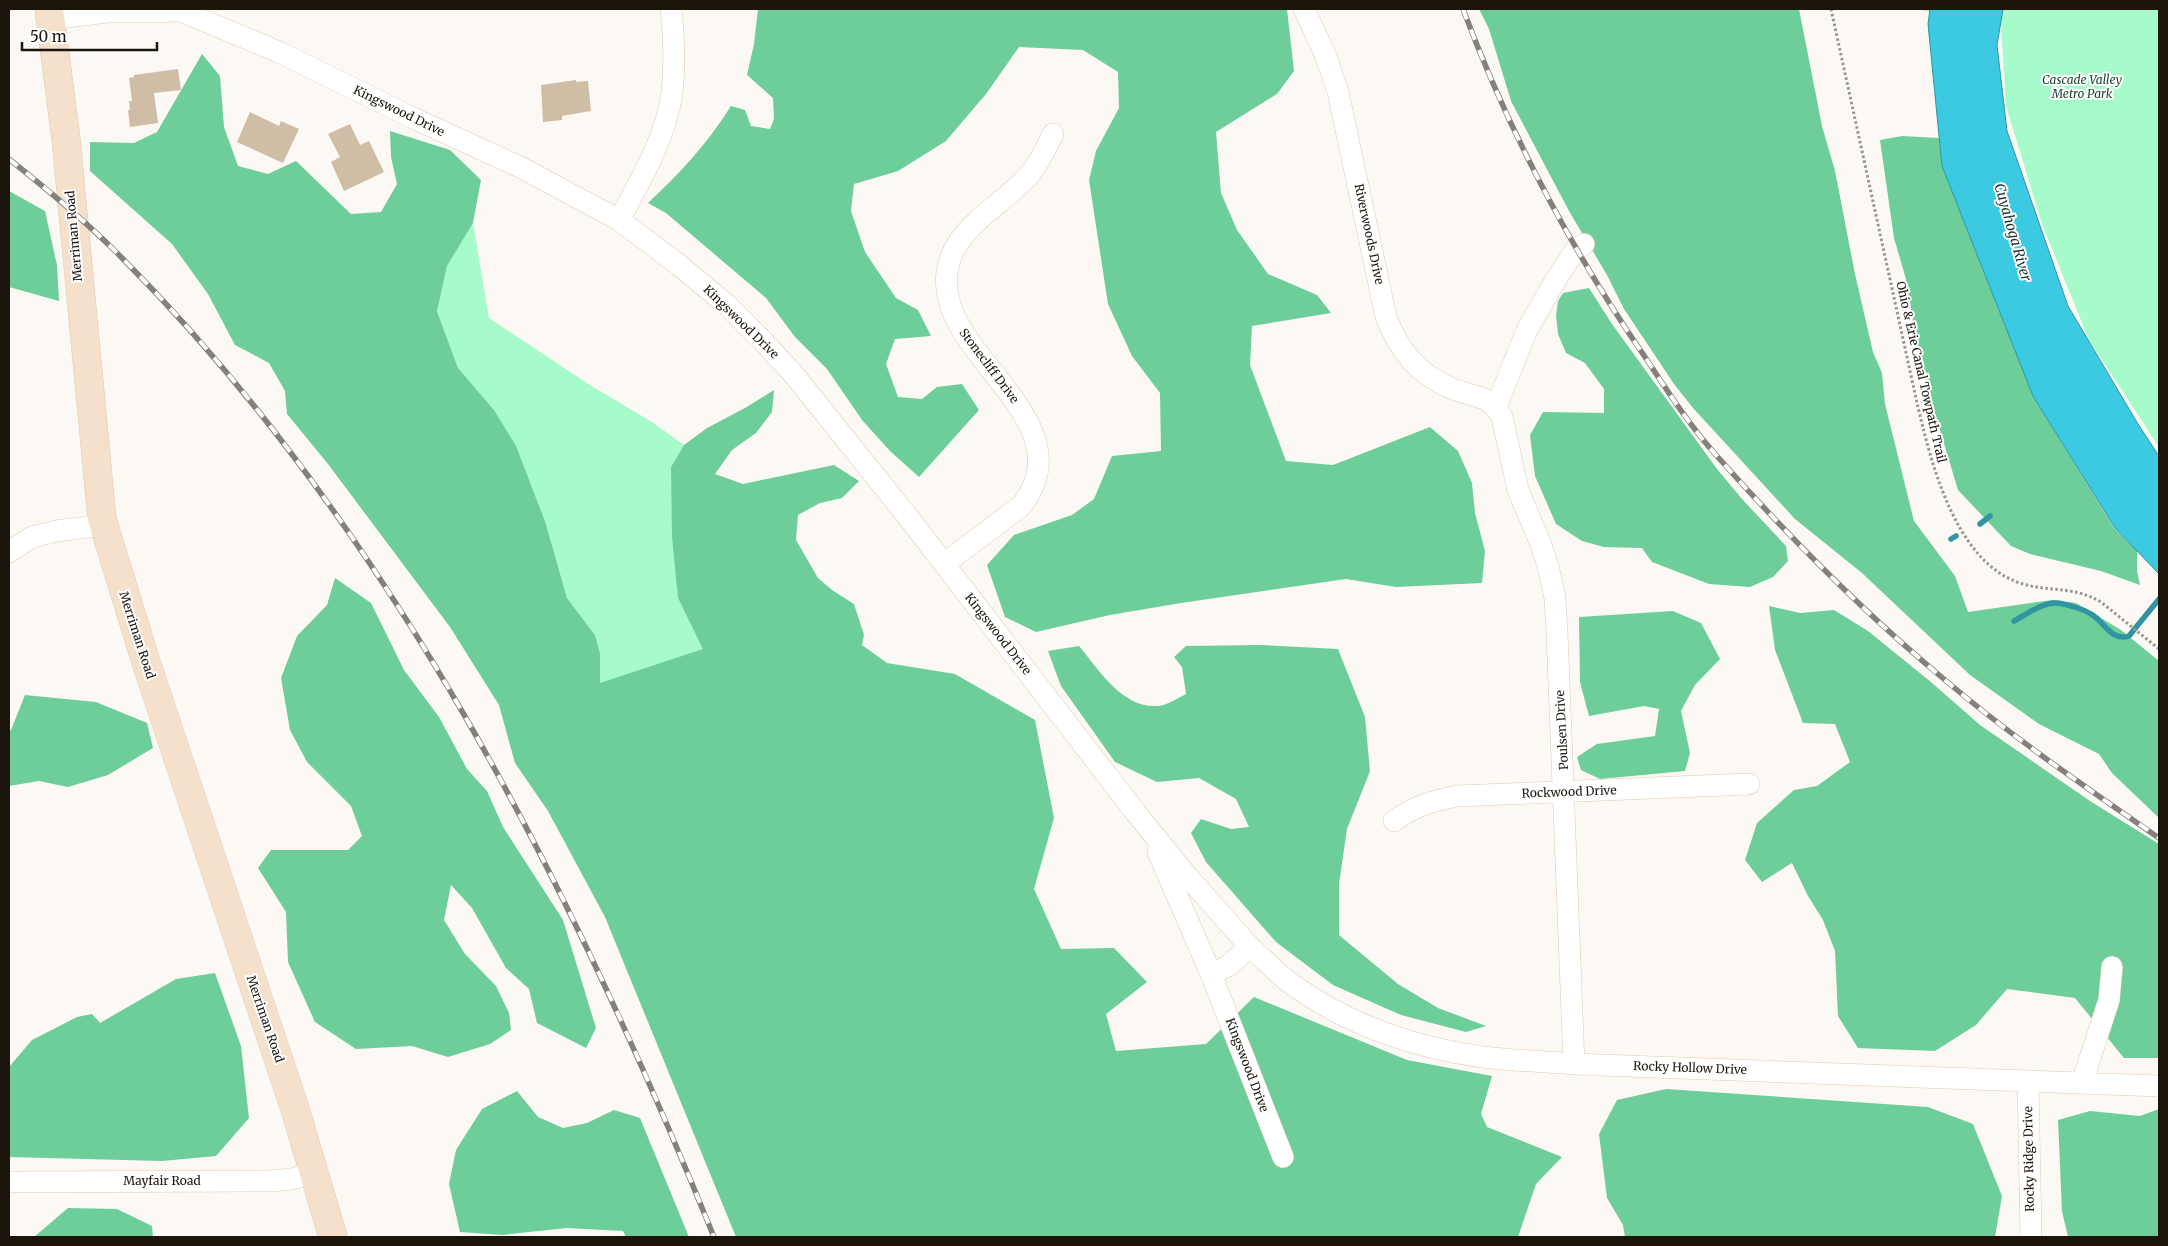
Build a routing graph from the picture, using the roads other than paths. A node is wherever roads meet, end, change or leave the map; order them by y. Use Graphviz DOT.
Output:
graph roads {
  1 [pos="177,9"];
  2 [pos="671,9"];
  3 [pos="1304,9"];
  4 [pos="49,14"];
  5 [pos="1053,134"];
  6 [pos="619,220"];
  7 [pos="1584,244"];
  8 [pos="1496,407"];
  9 [pos="103,525"];
  10 [pos="9,552"];
  11 [pos="944,564"];
  12 [pos="1749,784"];
  13 [pos="1564,791"];
  14 [pos="1394,821"];
  15 [pos="1147,826"];
  16 [pos="1250,947"];
  17 [pos="2112,967"];
  18 [pos="1211,974"];
  19 [pos="1574,1064"];
  20 [pos="2028,1081"];
  21 [pos="2082,1083"];
  22 [pos="2159,1086"];
  23 [pos="1283,1157"];
  24 [pos="314,1172"];
  25 [pos="9,1182"];
  26 [pos="333,1237"];
  27 [pos="2031,1237"];
  1 -- 4 [label="street, Kingswood Drive"];
  1 -- 6 [label="street, Kingswood Drive"];
  2 -- 6 [label="street"];
  3 -- 8 [label="street, Riverwoods Drive"];
  4 -- 9 [label="main road, Merriman Road"];
  5 -- 11 [label="street, Stonecliff Drive"];
  6 -- 11 [label="street, Kingswood Drive"];
  7 -- 8 [label="street"];
  8 -- 13 [label="street, Poulsen Drive"];
  9 -- 10 [label="street"];
  9 -- 24 [label="main road, Merriman Road"];
  11 -- 15 [label="street, Kingswood Drive"];
  12 -- 13 [label="street, Rockwood Drive"];
  13 -- 14 [label="street, Rockwood Drive"];
  13 -- 19 [label="street, Poulsen Drive"];
  15 -- 16 [label="street, Kingswood Drive"];
  15 -- 18 [label="street, Kingswood Drive"];
  16 -- 18 [label="street"];
  16 -- 19 [label="street, Rocky Hollow Drive"];
  17 -- 21 [label="street"];
  18 -- 23 [label="street, Kingswood Drive"];
  19 -- 20 [label="street, Rocky Hollow Drive"];
  20 -- 21 [label="street, Rocky Hollow Drive"];
  20 -- 27 [label="street, Rocky Ridge Drive"];
  21 -- 22 [label="street, Rocky Hollow Drive"];
  24 -- 25 [label="street, Mayfair Road"];
  24 -- 26 [label="main road, Merriman Road"];
}
